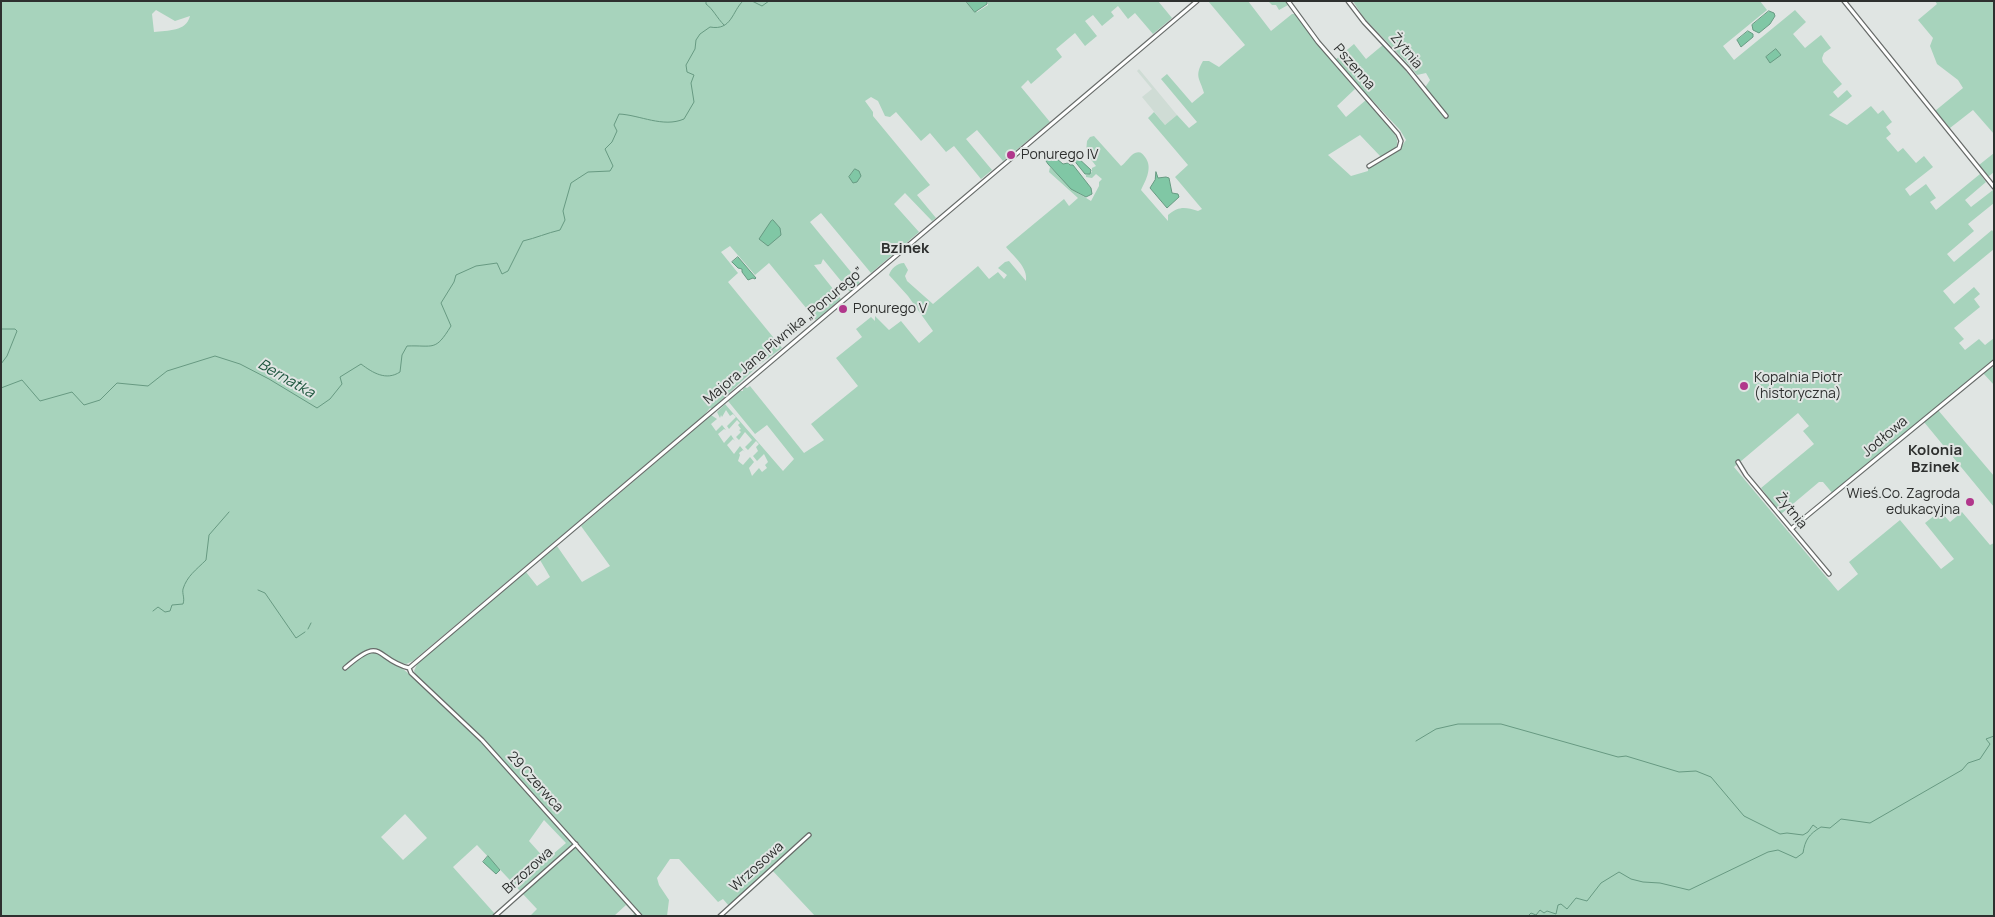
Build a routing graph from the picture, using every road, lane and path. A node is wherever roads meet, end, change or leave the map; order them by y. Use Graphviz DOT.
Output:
graph roads {
  1 [pos="1197,1"];
  2 [pos="1288,1"];
  3 [pos="1348,1"];
  4 [pos="1844,1"];
  5 [pos="1446,116"];
  6 [pos="1369,166"];
  7 [pos="1994,187"];
  8 [pos="1994,362"];
  9 [pos="1738,462"];
  10 [pos="1791,530"];
  11 [pos="1828,574"];
  12 [pos="346,668"];
  13 [pos="409,668"];
  14 [pos="809,835"];
  15 [pos="576,844"];
  16 [pos="495,916"];
  17 [pos="640,916"];
  18 [pos="720,916"];
  1 -- 13 [label="street, Majora Jana Piwnika „Ponurego”"];
  2 -- 6 [label="street, Pszenna"];
  3 -- 5 [label="street, Żytnia"];
  4 -- 7 [label="street"];
  8 -- 10 [label="street, Jodłowa"];
  9 -- 10 [label="street, Żytnia"];
  10 -- 11 [label="street, Żytnia"];
  12 -- 13 [label="street, 29 Czerwca"];
  13 -- 15 [label="street, 29 Czerwca"];
  14 -- 18 [label="street, Wrzosowa"];
  15 -- 16 [label="street, Brzozowa"];
  15 -- 17 [label="street, 29 Czerwca"];
}
